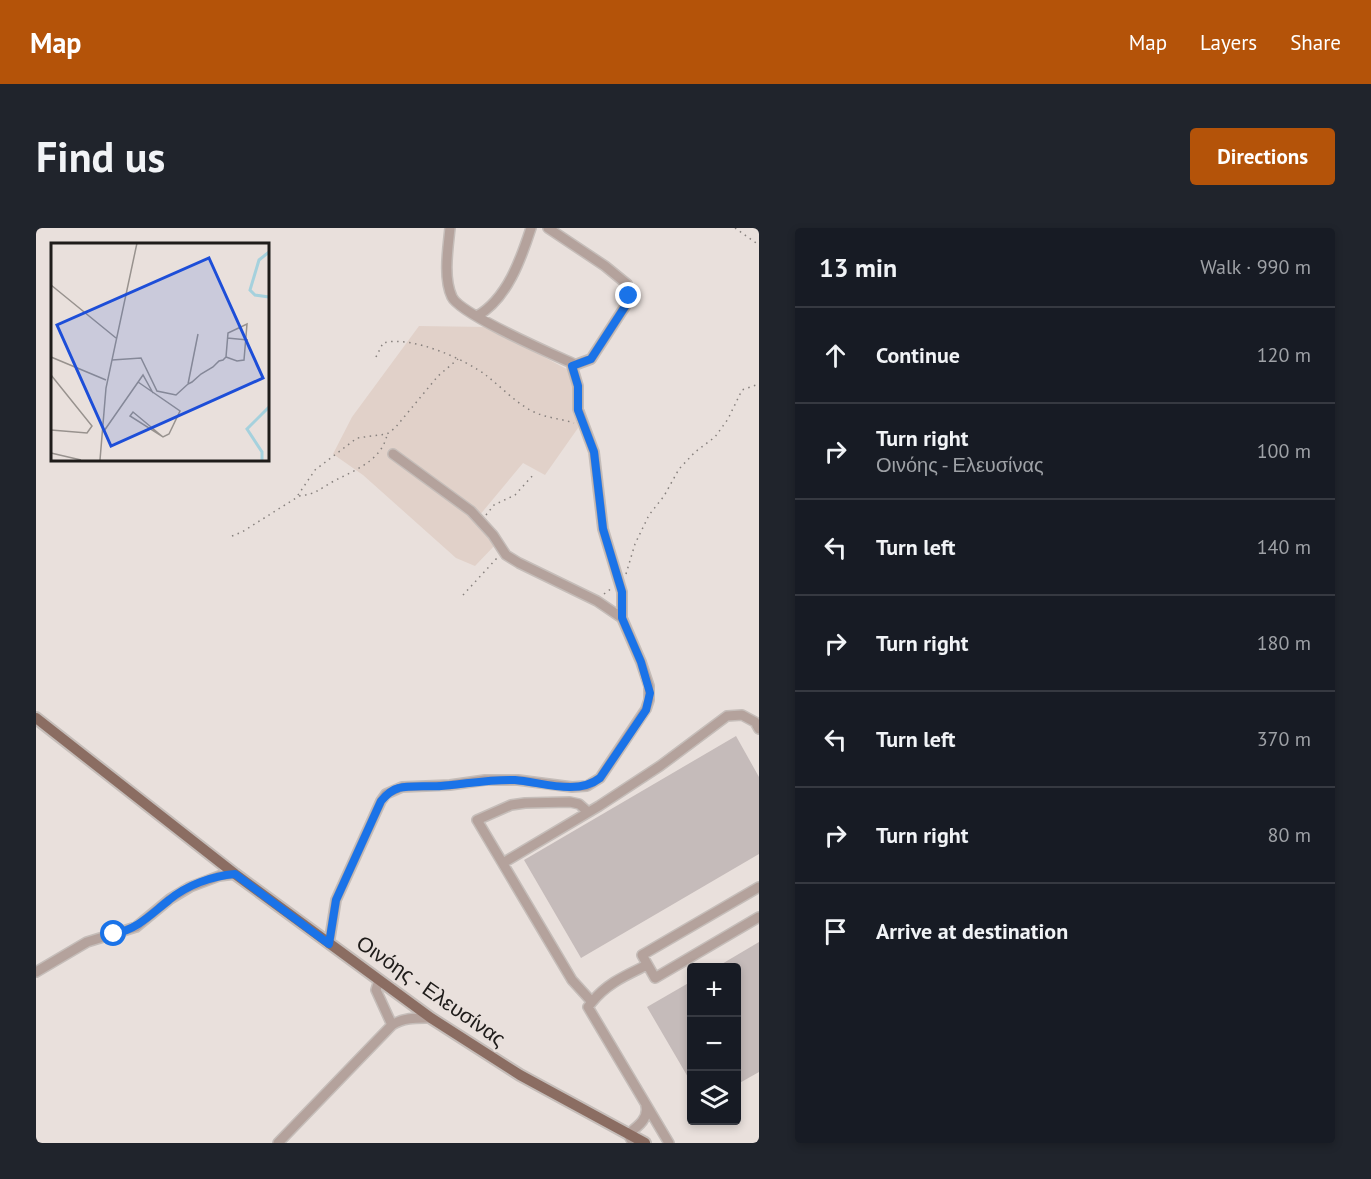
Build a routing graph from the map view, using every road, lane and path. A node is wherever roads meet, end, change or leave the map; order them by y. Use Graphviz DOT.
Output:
graph roads {
  1 [pos="450,228"];
  2 [pos="531,228"];
  3 [pos="548,228"];
  4 [pos="735,228"];
  5 [pos="759,245"];
  6 [pos="477,316"];
  7 [pos="376,357"];
  8 [pos="458,360"];
  9 [pos="574,371"];
  10 [pos="759,384"];
  11 [pos="586,428"];
  12 [pos="387,434"];
  13 [pos="393,454"];
  14 [pos="534,474"];
  15 [pos="298,496"];
  16 [pos="481,521"];
  17 [pos="232,536"];
  18 [pos="506,555"];
  19 [pos="619,584"];
  20 [pos="464,594"];
  21 [pos="597,601"];
  22 [pos="622,618"];
  23 [pos="36,718"];
  24 [pos="759,729"];
  25 [pos="588,812"];
  26 [pos="503,862"];
  27 [pos="235,874"];
  28 [pos="759,886"];
  29 [pos="759,917"];
  30 [pos="329,944"];
  31 [pos="648,965"];
  32 [pos="36,972"];
  33 [pos="379,980"];
  34 [pos="592,1002"];
  35 [pos="432,1018"];
  36 [pos="392,1025"];
  37 [pos="646,1104"];
  38 [pos="630,1138"];
  39 [pos="278,1143"];
  40 [pos="645,1143"];
  41 [pos="669,1143"];
  1 -- 6 [label="street"];
  2 -- 6 [label="street"];
  3 -- 9 [label="street"];
  4 -- 5 [label="path"];
  6 -- 9 [label="street"];
  7 -- 8 [label="path"];
  8 -- 11 [label="path"];
  8 -- 12 [label="path"];
  9 -- 11 [label="street"];
  10 -- 19 [label="path"];
  11 -- 19 [label="street"];
  12 -- 15 [label="path"];
  12 -- 15 [label="path"];
  13 -- 16 [label="street"];
  14 -- 16 [label="path"];
  15 -- 17 [label="path"];
  16 -- 18 [label="street"];
  18 -- 20 [label="path"];
  18 -- 21 [label="street"];
  19 -- 21 [label="path"];
  19 -- 22 [label="street"];
  21 -- 22 [label="street"];
  22 -- 30 [label="street"];
  23 -- 27 [label="main road, Οινόης - Ελευσίνας"];
  24 -- 25 [label="street"];
  25 -- 26 [label="street"];
  25 -- 26 [label="street"];
  26 -- 34 [label="street"];
  27 -- 30 [label="main road, Οινόης - Ελευσίνας"];
  27 -- 32 [label="street"];
  28 -- 31 [label="street"];
  29 -- 31 [label="street"];
  30 -- 33 [label="main road, Οινόης - Ελευσίνας"];
  31 -- 34 [label="street"];
  33 -- 35 [label="main road, Οινόης - Ελευσίνας"];
  33 -- 36 [label="street"];
  34 -- 37 [label="street"];
  35 -- 36 [label="street"];
  35 -- 38 [label="main road, Οινόης - Ελευσίνας"];
  36 -- 39 [label="street"];
  37 -- 38 [label="street"];
  37 -- 41 [label="street"];
  38 -- 40 [label="main road, Οινόης - Ελευσίνας"];
}
